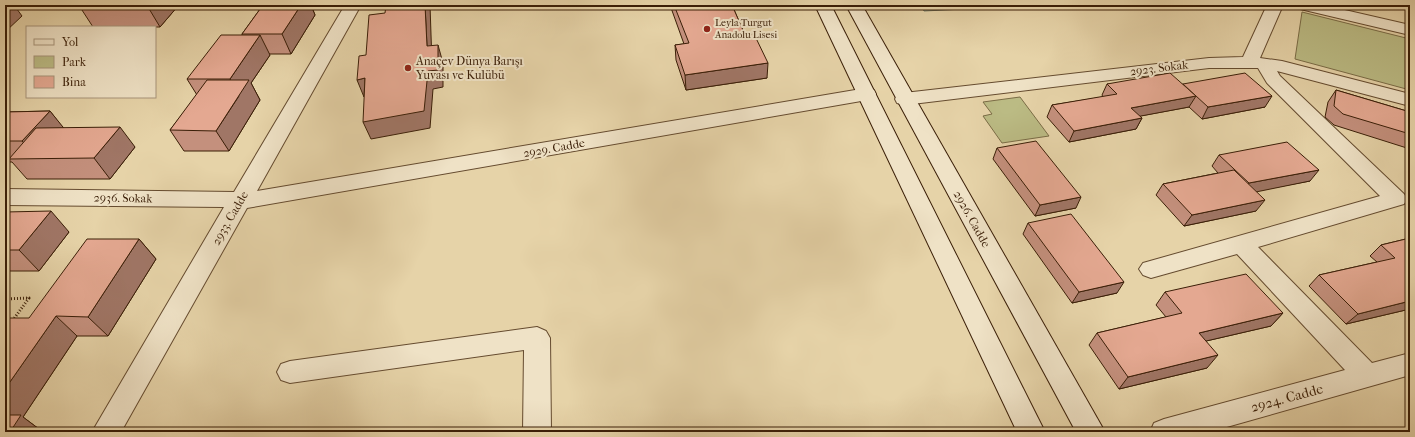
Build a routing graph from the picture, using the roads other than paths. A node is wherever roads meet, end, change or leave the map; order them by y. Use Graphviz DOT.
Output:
graph roads {
  1 [pos="353,5"];
  2 [pos="823,5"];
  3 [pos="854,5"];
  4 [pos="1275,5"];
  5 [pos="1302,5"];
  6 [pos="1410,30"];
  7 [pos="1256,63"];
  8 [pos="866,94"];
  9 [pos="904,99"];
  10 [pos="1410,100"];
  11 [pos="5,197"];
  12 [pos="241,199"];
  13 [pos="1241,244"];
  14 [pos="1151,269"];
  15 [pos="1410,364"];
  16 [pos="290,372"];
  17 [pos="1367,376"];
  18 [pos="106,432"];
  19 [pos="537,432"];
  20 [pos="1031,432"];
  21 [pos="1091,432"];
  22 [pos="1164,432"];
  1 -- 12 [label="street, 2933. Cadde"];
  2 -- 8 [label="street"];
  3 -- 9 [label="street, 2926. Cadde"];
  4 -- 7 [label="street"];
  5 -- 6 [label="street"];
  7 -- 9 [label="street, 2923. Sokak"];
  7 -- 10 [label="street, 2923. Sokak"];
  7 -- 13 [label="street"];
  8 -- 12 [label="street, 2929. Cadde"];
  8 -- 20 [label="street"];
  9 -- 21 [label="street, 2926. Cadde"];
  11 -- 12 [label="street, 2936. Sokak"];
  12 -- 18 [label="street, 2933. Cadde"];
  13 -- 14 [label="street"];
  13 -- 17 [label="street"];
  15 -- 17 [label="street, 2924. Cadde"];
  16 -- 19 [label="street"];
  17 -- 22 [label="street, 2924. Cadde"];
}
